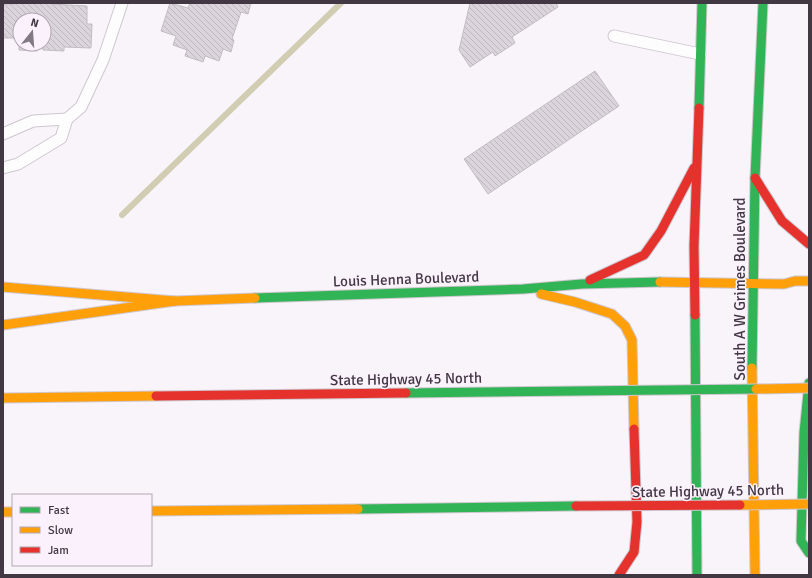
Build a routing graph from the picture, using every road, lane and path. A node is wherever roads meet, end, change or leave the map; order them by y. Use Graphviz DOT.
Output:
graph roads {
  1 [pos="122,3"];
  2 [pos="702,3"];
  3 [pos="763,3"];
  4 [pos="614,36"];
  5 [pos="700,54"];
  6 [pos="67,119"];
  7 [pos="3,134"];
  8 [pos="696,163"];
  9 [pos="3,168"];
  10 [pos="755,178"];
  11 [pos="809,244"];
  12 [pos="809,281"];
  13 [pos="753,282"];
  14 [pos="694,283"];
  15 [pos="582,284"];
  16 [pos="3,287"];
  17 [pos="523,289"];
  18 [pos="174,301"];
  19 [pos="3,325"];
  20 [pos="809,383"];
  21 [pos="809,388"];
  22 [pos="3,398"];
  23 [pos="809,504"];
  24 [pos="152,511"];
  25 [pos="809,553"];
  26 [pos="619,575"];
  27 [pos="697,575"];
  28 [pos="755,575"];
  1 -- 6 [label="lane"];
  2 -- 5 [label="main road"];
  3 -- 10 [label="main road, South A W Grimes Boulevard"];
  4 -- 5 [label="lane"];
  5 -- 8 [label="main road"];
  6 -- 7 [label="lane"];
  6 -- 9 [label="lane"];
  8 -- 14 [label="main road"];
  8 -- 15 [label="main road"];
  10 -- 11 [label="main road"];
  10 -- 13 [label="main road, South A W Grimes Boulevard"];
  12 -- 13 [label="main road, Louis Henna Boulevard"];
  13 -- 14 [label="main road, Louis Henna Boulevard"];
  13 -- 28 [label="main road, South A W Grimes Boulevard"];
  14 -- 15 [label="main road, Louis Henna Boulevard"];
  14 -- 27 [label="main road"];
  15 -- 17 [label="main road, Louis Henna Boulevard"];
  16 -- 18 [label="main road, Louis Henna Boulevard"];
  17 -- 18 [label="main road, Louis Henna Boulevard"];
  17 -- 26 [label="main road"];
  18 -- 19 [label="main road"];
  20 -- 25 [label="main road"];
  21 -- 22 [label="main road, State Highway 45 North, bridge"];
  23 -- 24 [label="main road, State Highway 45 North, bridge"];
}
